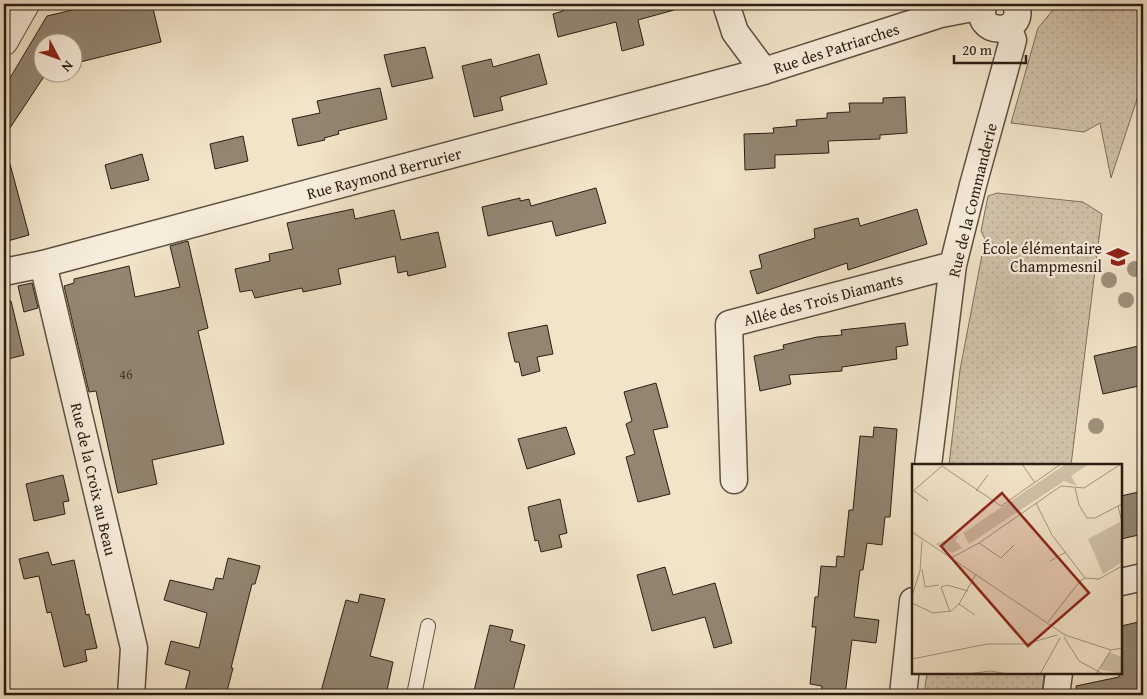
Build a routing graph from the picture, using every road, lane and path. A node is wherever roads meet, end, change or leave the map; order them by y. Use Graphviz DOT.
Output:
graph roads {
  1 [pos="25,4"];
  2 [pos="726,4"];
  3 [pos="983,5"];
  4 [pos="1012,15"];
  5 [pos="4,41"];
  6 [pos="764,71"];
  7 [pos="43,264"];
  8 [pos="953,264"];
  9 [pos="4,272"];
  10 [pos="928,464"];
  11 [pos="734,480"];
  12 [pos="1143,577"];
  13 [pos="1122,582"];
  14 [pos="912,610"];
  15 [pos="428,626"];
  16 [pos="1059,674"];
  17 [pos="131,695"];
  18 [pos="414,695"];
  19 [pos="903,695"];
  20 [pos="1056,695"];
  1 -- 5 [label="street"];
  2 -- 6 [label="street, Rue des Patriarches"];
  3 -- 4 [label="street"];
  3 -- 6 [label="street, Rue des Patriarches"];
  4 -- 8 [label="street, Rue de la Commanderie"];
  6 -- 7 [label="street, Rue Raymond Berrurier"];
  7 -- 9 [label="street, Rue Raymond Berrurier"];
  7 -- 17 [label="street, Rue de la Croix au Beau"];
  8 -- 10 [label="street, Rue de la Commanderie"];
  8 -- 11 [label="street, Allée des Trois Diamants"];
  12 -- 13 [label="street"];
  14 -- 19 [label="street"];
  15 -- 18 [label="lane"];
  16 -- 20 [label="street"];
}
